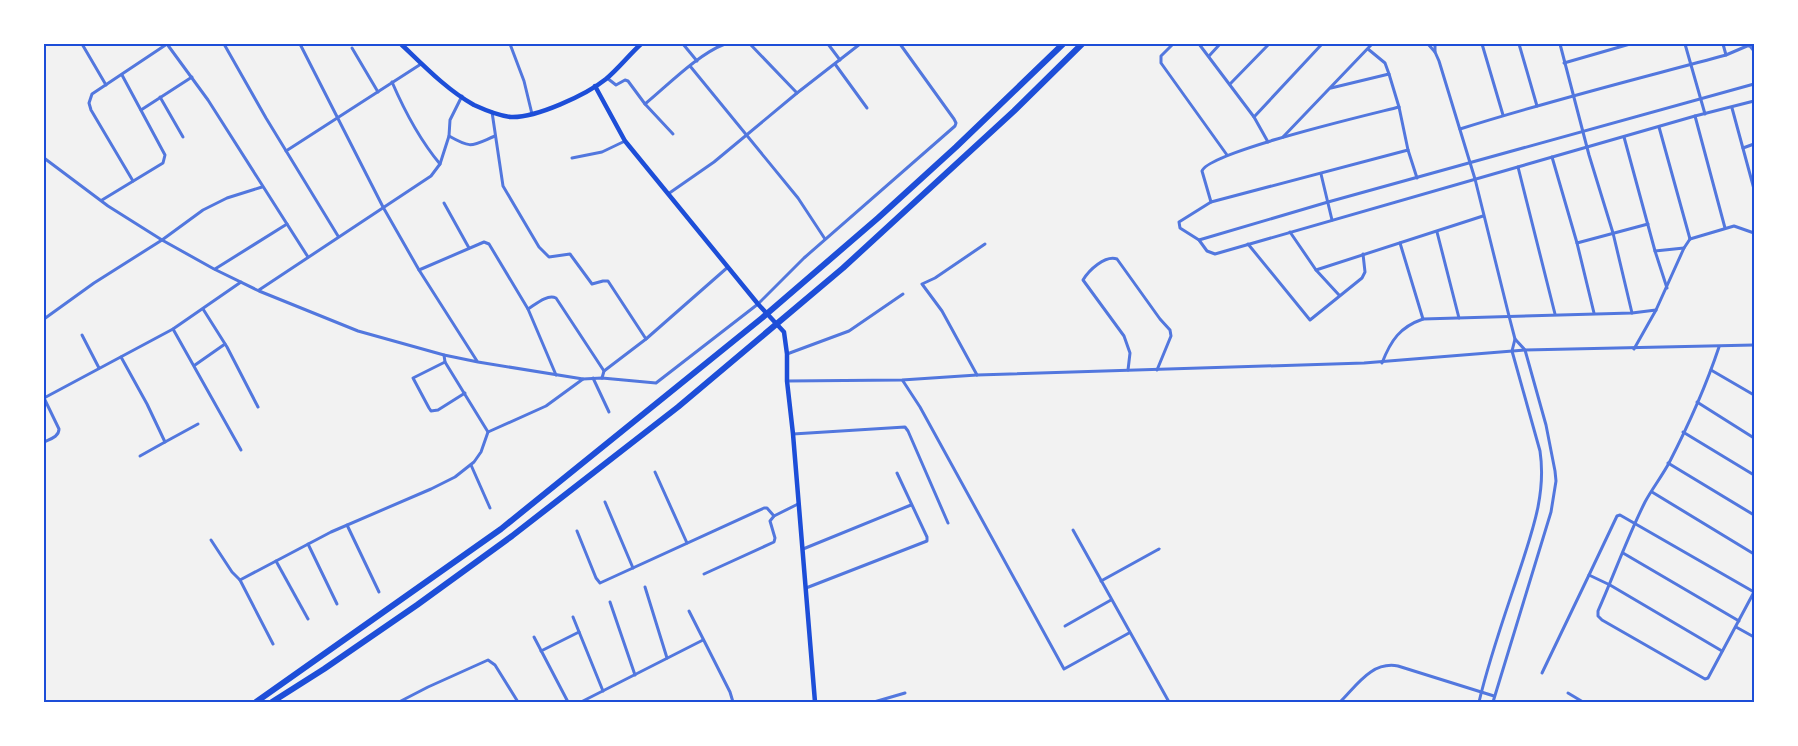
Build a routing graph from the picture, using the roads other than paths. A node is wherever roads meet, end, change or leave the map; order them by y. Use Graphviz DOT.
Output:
graph roads {
  1 [pos="82,44"];
  2 [pos="167,44"];
  3 [pos="224,44"];
  4 [pos="300,44"];
  5 [pos="401,44"];
  6 [pos="510,44"];
  7 [pos="641,44"];
  8 [pos="683,44"];
  9 [pos="724,44"];
  10 [pos="750,44"];
  11 [pos="828,44"];
  12 [pos="860,44"];
  13 [pos="900,44"];
  14 [pos="1063,44"];
  15 [pos="1082,44"];
  16 [pos="1173,44"];
  17 [pos="1199,44"];
  18 [pos="1220,44"];
  19 [pos="1269,44"];
  20 [pos="1322,44"];
  21 [pos="1372,44"];
  22 [pos="1431,44"];
  23 [pos="1482,44"];
  24 [pos="1519,44"];
  25 [pos="1560,44"];
  26 [pos="1630,44"];
  27 [pos="1685,44"];
  28 [pos="1723,44"];
  29 [pos="352,48"];
  30 [pos="1368,49"];
  31 [pos="1754,51"];
  32 [pos="1726,55"];
  33 [pos="1209,56"];
  34 [pos="840,60"];
  35 [pos="697,61"];
  36 [pos="1564,62"];
  37 [pos="422,64"];
  38 [pos="835,64"];
  39 [pos="1692,64"];
  40 [pos="690,66"];
  41 [pos="1389,74"];
  42 [pos="122,75"];
  43 [pos="192,77"];
  44 [pos="607,78"];
  45 [pos="392,82"];
  46 [pos="1230,84"];
  47 [pos="1754,84"];
  48 [pos="106,85"];
  49 [pos="595,86"];
  50 [pos="1330,89"];
  51 [pos="378,92"];
  52 [pos="796,93"];
  53 [pos="462,96"];
  54 [pos="1573,96"];
  55 [pos="160,98"];
  56 [pos="1701,99"];
  57 [pos="1754,101"];
  58 [pos="645,104"];
  59 [pos="1537,106"];
  60 [pos="1398,107"];
  61 [pos="867,108"];
  62 [pos="1732,108"];
  63 [pos="141,110"];
  64 [pos="492,112"];
  65 [pos="1705,114"];
  66 [pos="532,115"];
  67 [pos="1503,115"];
  68 [pos="1695,116"];
  69 [pos="338,117"];
  70 [pos="1254,117"];
  71 [pos="1659,127"];
  72 [pos="1460,129"];
  73 [pos="1583,131"];
  74 [pos="673,134"];
  75 [pos="450,136"];
  76 [pos="495,136"];
  77 [pos="746,136"];
  78 [pos="182,137"];
  79 [pos="1282,137"];
  80 [pos="1624,137"];
  81 [pos="625,141"];
  82 [pos="1268,142"];
  83 [pos="1754,144"];
  84 [pos="1588,148"];
  85 [pos="1742,148"];
  86 [pos="1408,150"];
  87 [pos="286,151"];
  88 [pos="1227,155"];
  89 [pos="1552,157"];
  90 [pos="44,158"];
  91 [pos="572,158"];
  92 [pos="1469,163"];
  93 [pos="440,164"];
  94 [pos="1518,167"];
  95 [pos="1321,174"];
  96 [pos="1417,178"];
  97 [pos="1475,179"];
  98 [pos="133,181"];
  99 [pos="262,187"];
  100 [pos="1754,189"];
  101 [pos="668,194"];
  102 [pos="102,200"];
  103 [pos="1211,202"];
  104 [pos="1328,202"];
  105 [pos="444,203"];
  106 [pos="383,207"];
  107 [pos="1484,216"];
  108 [pos="1332,220"];
  109 [pos="287,224"];
  110 [pos="1648,224"];
  111 [pos="1725,228"];
  112 [pos="1290,232"];
  113 [pos="1437,232"];
  114 [pos="1613,233"];
  115 [pos="1754,233"];
  116 [pos="338,236"];
  117 [pos="825,239"];
  118 [pos="1690,239"];
  119 [pos="162,240"];
  120 [pos="1200,240"];
  121 [pos="1400,243"];
  122 [pos="1577,243"];
  123 [pos="985,244"];
  124 [pos="1248,244"];
  125 [pos="469,248"];
  126 [pos="1684,248"];
  127 [pos="1655,251"];
  128 [pos="1363,254"];
  129 [pos="308,257"];
  130 [pos="728,266"];
  131 [pos="214,269"];
  132 [pos="419,270"];
  133 [pos="1316,270"];
  134 [pos="242,282"];
  135 [pos="1667,288"];
  136 [pos="259,291"];
  137 [pos="903,294"];
  138 [pos="1339,295"];
  139 [pos="758,304"];
  140 [pos="203,309"];
  141 [pos="528,309"];
  142 [pos="1656,310"];
  143 [pos="1594,313"];
  144 [pos="1632,313"];
  145 [pos="1555,314"];
  146 [pos="1509,316"];
  147 [pos="1459,318"];
  148 [pos="44,319"];
  149 [pos="1423,319"];
  150 [pos="173,329"];
  151 [pos="82,335"];
  152 [pos="1515,339"];
  153 [pos="646,340"];
  154 [pos="224,344"];
  155 [pos="1754,345"];
  156 [pos="1719,346"];
  157 [pos="1634,349"];
  158 [pos="1525,350"];
  159 [pos="1512,351"];
  160 [pos="787,354"];
  161 [pos="444,355"];
  162 [pos="121,357"];
  163 [pos="445,362"];
  164 [pos="478,362"];
  165 [pos="1382,362"];
  166 [pos="195,365"];
  167 [pos="99,368"];
  168 [pos="1128,370"];
  169 [pos="1157,370"];
  170 [pos="1711,370"];
  171 [pos="604,371"];
  172 [pos="556,375"];
  173 [pos="977,375"];
  174 [pos="593,378"];
  175 [pos="602,378"];
  176 [pos="583,379"];
  177 [pos="902,380"];
  178 [pos="787,381"];
  179 [pos="465,393"];
  180 [pos="1754,394"];
  181 [pos="44,398"];
  182 [pos="1697,402"];
  183 [pos="258,407"];
  184 [pos="609,412"];
  185 [pos="198,424"];
  186 [pos="488,432"];
  187 [pos="1683,432"];
  188 [pos="793,434"];
  189 [pos="1754,438"];
  190 [pos="44,442"];
  191 [pos="165,442"];
  192 [pos="241,450"];
  193 [pos="140,456"];
  194 [pos="1668,464"];
  195 [pos="471,465"];
  196 [pos="655,472"];
  197 [pos="897,473"];
  198 [pos="1754,475"];
  199 [pos="1652,492"];
  200 [pos="605,502"];
  201 [pos="798,504"];
  202 [pos="911,505"];
  203 [pos="490,508"];
  204 [pos="1754,515"];
  205 [pos="774,516"];
  206 [pos="948,523"];
  207 [pos="1636,523"];
  208 [pos="347,525"];
  209 [pos="1073,530"];
  210 [pos="577,531"];
  211 [pos="211,540"];
  212 [pos="687,543"];
  213 [pos="308,544"];
  214 [pos="1754,548"];
  215 [pos="802,549"];
  216 [pos="1159,549"];
  217 [pos="1753,553"];
  218 [pos="1623,554"];
  219 [pos="276,561"];
  220 [pos="633,568"];
  221 [pos="704,574"];
  222 [pos="1589,575"];
  223 [pos="240,580"];
  224 [pos="1100,581"];
  225 [pos="1610,585"];
  226 [pos="645,588"];
  227 [pos="806,588"];
  228 [pos="379,592"];
  229 [pos="1754,592"];
  230 [pos="1111,600"];
  231 [pos="610,602"];
  232 [pos="337,604"];
  233 [pos="689,611"];
  234 [pos="573,617"];
  235 [pos="308,619"];
  236 [pos="1738,621"];
  237 [pos="1065,626"];
  238 [pos="1736,626"];
  239 [pos="579,632"];
  240 [pos="1129,633"];
  241 [pos="534,637"];
  242 [pos="1754,637"];
  243 [pos="703,640"];
  244 [pos="273,644"];
  245 [pos="541,651"];
  246 [pos="1722,651"];
  247 [pos="667,658"];
  248 [pos="1542,673"];
  249 [pos="635,675"];
  250 [pos="603,691"];
  251 [pos="1481,692"];
  252 [pos="905,693"];
  253 [pos="1568,693"];
  254 [pos="1494,696"];
  255 [pos="256,702"];
  256 [pos="272,702"];
  257 [pos="400,702"];
  258 [pos="518,702"];
  259 [pos="568,702"];
  260 [pos="581,702"];
  261 [pos="734,702"];
  262 [pos="815,702"];
  263 [pos="874,702"];
  264 [pos="1169,702"];
  265 [pos="1340,702"];
  266 [pos="1479,702"];
  267 [pos="1493,702"];
  268 [pos="1583,702"];
  1 -- 48 [label="street"];
  2 -- 42 [label="street"];
  2 -- 43 [label="street"];
  3 -- 87 [label="street"];
  4 -- 69 [label="street"];
  5 -- 37 [label="main road"];
  6 -- 66 [label="street"];
  7 -- 44 [label="main road"];
  8 -- 35 [label="street"];
  9 -- 35 [label="street"];
  10 -- 52 [label="street"];
  11 -- 34 [label="street"];
  12 -- 34 [label="street"];
  13 -- 117 [label="street"];
  14 -- 255 [label="highway"];
  15 -- 256 [label="highway"];
  16 -- 88 [label="street"];
  17 -- 33 [label="street"];
  18 -- 33 [label="street"];
  19 -- 46 [label="street"];
  20 -- 70 [label="street"];
  21 -- 30 [label="street"];
  22 -- 72 [label="street"];
  23 -- 67 [label="street"];
  24 -- 59 [label="street"];
  25 -- 36 [label="street"];
  26 -- 36 [label="street"];
  27 -- 39 [label="street"];
  28 -- 32 [label="street"];
  29 -- 51 [label="street"];
  30 -- 41 [label="street"];
  30 -- 50 [label="street"];
  31 -- 32 [label="street"];
  32 -- 39 [label="street"];
  33 -- 46 [label="street"];
  34 -- 38 [label="street"];
  35 -- 40 [label="street"];
  36 -- 54 [label="street"];
  37 -- 45 [label="street"];
  37 -- 53 [label="main road"];
  38 -- 52 [label="street"];
  38 -- 61 [label="street"];
  39 -- 54 [label="street"];
  39 -- 56 [label="street"];
  40 -- 58 [label="street"];
  40 -- 77 [label="street"];
  41 -- 50 [label="street"];
  41 -- 60 [label="street"];
  42 -- 48 [label="street"];
  42 -- 63 [label="street"];
  43 -- 55 [label="street"];
  43 -- 99 [label="street"];
  44 -- 49 [label="main road"];
  44 -- 58 [label="street"];
  45 -- 51 [label="street"];
  45 -- 93 [label="street"];
  46 -- 70 [label="street"];
  47 -- 56 [label="street"];
  48 -- 98 [label="street"];
  49 -- 66 [label="main road"];
  49 -- 81 [label="main road"];
  50 -- 79 [label="street"];
  51 -- 69 [label="street"];
  52 -- 77 [label="street"];
  53 -- 64 [label="main road"];
  53 -- 75 [label="street"];
  54 -- 59 [label="street"];
  54 -- 73 [label="street"];
  55 -- 63 [label="street"];
  55 -- 78 [label="street"];
  56 -- 65 [label="street"];
  56 -- 73 [label="street"];
  57 -- 62 [label="street"];
  58 -- 74 [label="street"];
  59 -- 67 [label="street"];
  60 -- 79 [label="street"];
  60 -- 86 [label="street"];
  62 -- 65 [label="street"];
  62 -- 85 [label="street"];
  63 -- 98 [label="street"];
  64 -- 66 [label="main road"];
  64 -- 76 [label="street"];
  65 -- 68 [label="street"];
  67 -- 72 [label="street"];
  68 -- 71 [label="street"];
  68 -- 111 [label="street"];
  69 -- 87 [label="street"];
  69 -- 106 [label="street"];
  70 -- 82 [label="street"];
  71 -- 80 [label="street"];
  71 -- 118 [label="street"];
  72 -- 92 [label="street"];
  73 -- 84 [label="street"];
  73 -- 92 [label="street"];
  75 -- 76 [label="street"];
  75 -- 93 [label="street"];
  76 -- 153 [label="street"];
  77 -- 101 [label="street"];
  77 -- 117 [label="street"];
  79 -- 82 [label="street"];
  80 -- 84 [label="street"];
  80 -- 110 [label="street"];
  81 -- 91 [label="street"];
  81 -- 101 [label="main road"];
  82 -- 88 [label="street"];
  83 -- 85 [label="street"];
  84 -- 89 [label="street"];
  84 -- 114 [label="street"];
  85 -- 100 [label="street"];
  86 -- 95 [label="street"];
  86 -- 96 [label="street"];
  87 -- 116 [label="street"];
  88 -- 103 [label="street"];
  89 -- 94 [label="street"];
  89 -- 122 [label="street"];
  90 -- 102 [label="street"];
  92 -- 96 [label="street"];
  92 -- 97 [label="street"];
  93 -- 106 [label="street"];
  94 -- 97 [label="street"];
  94 -- 145 [label="street"];
  95 -- 103 [label="street"];
  95 -- 104 [label="street"];
  96 -- 104 [label="street"];
  97 -- 107 [label="street"];
  97 -- 108 [label="street"];
  98 -- 102 [label="street"];
  99 -- 109 [label="street"];
  99 -- 119 [label="street"];
  101 -- 130 [label="main road"];
  102 -- 119 [label="street"];
  103 -- 120 [label="street"];
  104 -- 108 [label="street"];
  104 -- 120 [label="street"];
  105 -- 125 [label="street"];
  106 -- 116 [label="street"];
  106 -- 132 [label="street"];
  107 -- 113 [label="street"];
  107 -- 146 [label="street"];
  108 -- 112 [label="street"];
  109 -- 129 [label="street"];
  109 -- 131 [label="street"];
  110 -- 114 [label="street"];
  110 -- 127 [label="street"];
  111 -- 115 [label="street"];
  111 -- 118 [label="street"];
  112 -- 124 [label="street"];
  112 -- 133 [label="street"];
  113 -- 121 [label="street"];
  113 -- 147 [label="street"];
  114 -- 122 [label="street"];
  114 -- 144 [label="street"];
  116 -- 129 [label="street"];
  117 -- 139 [label="street"];
  118 -- 126 [label="street"];
  119 -- 131 [label="street"];
  119 -- 148 [label="street"];
  120 -- 124 [label="street"];
  121 -- 128 [label="street"];
  121 -- 149 [label="street"];
  122 -- 143 [label="street"];
  123 -- 173 [label="street"];
  124 -- 138 [label="street"];
  125 -- 132 [label="street"];
  125 -- 141 [label="street"];
  126 -- 127 [label="street"];
  126 -- 135 [label="street"];
  127 -- 135 [label="street"];
  128 -- 133 [label="street"];
  128 -- 138 [label="street"];
  129 -- 136 [label="street"];
  130 -- 139 [label="main road"];
  130 -- 153 [label="street"];
  131 -- 134 [label="street"];
  132 -- 164 [label="street"];
  133 -- 138 [label="street"];
  134 -- 136 [label="street"];
  134 -- 140 [label="street"];
  135 -- 142 [label="street"];
  136 -- 161 [label="street"];
  137 -- 160 [label="street"];
  139 -- 160 [label="main road"];
  139 -- 175 [label="street"];
  140 -- 150 [label="street"];
  140 -- 154 [label="street"];
  141 -- 171 [label="street"];
  141 -- 172 [label="street"];
  142 -- 144 [label="street"];
  142 -- 157 [label="street"];
  143 -- 144 [label="street"];
  143 -- 145 [label="street"];
  145 -- 146 [label="street"];
  146 -- 147 [label="street"];
  146 -- 152 [label="street"];
  147 -- 149 [label="street"];
  149 -- 165 [label="street"];
  150 -- 162 [label="street"];
  150 -- 166 [label="street"];
  151 -- 167 [label="street"];
  152 -- 158 [label="street"];
  152 -- 159 [label="street"];
  153 -- 171 [label="street"];
  154 -- 166 [label="street"];
  154 -- 183 [label="street"];
  155 -- 156 [label="street"];
  156 -- 157 [label="street"];
  156 -- 170 [label="street"];
  157 -- 158 [label="street"];
  158 -- 159 [label="street"];
  158 -- 254 [label="street"];
  159 -- 165 [label="street"];
  159 -- 251 [label="street"];
  160 -- 178 [label="main road"];
  161 -- 163 [label="street"];
  161 -- 164 [label="street"];
  162 -- 167 [label="street"];
  162 -- 191 [label="street"];
  163 -- 179 [label="street"];
  163 -- 179 [label="street"];
  164 -- 172 [label="street"];
  165 -- 169 [label="street"];
  166 -- 192 [label="street"];
  167 -- 181 [label="street"];
  168 -- 169 [label="street"];
  168 -- 169 [label="street"];
  168 -- 173 [label="street"];
  170 -- 180 [label="street"];
  170 -- 182 [label="street"];
  171 -- 175 [label="street"];
  172 -- 176 [label="street"];
  173 -- 177 [label="street"];
  174 -- 175 [label="street"];
  174 -- 176 [label="street"];
  174 -- 184 [label="street"];
  176 -- 186 [label="street"];
  177 -- 178 [label="street"];
  177 -- 240 [label="street"];
  178 -- 188 [label="main road"];
  179 -- 186 [label="street"];
  181 -- 190 [label="street"];
  182 -- 187 [label="street"];
  182 -- 189 [label="street"];
  185 -- 191 [label="street"];
  186 -- 195 [label="street"];
  187 -- 194 [label="street"];
  187 -- 198 [label="street"];
  188 -- 201 [label="main road"];
  188 -- 206 [label="street"];
  191 -- 193 [label="street"];
  194 -- 199 [label="street"];
  194 -- 204 [label="street"];
  195 -- 203 [label="street"];
  195 -- 208 [label="street"];
  196 -- 212 [label="street"];
  197 -- 202 [label="street"];
  199 -- 207 [label="street"];
  199 -- 217 [label="street"];
  200 -- 220 [label="street"];
  201 -- 205 [label="street"];
  201 -- 215 [label="main road"];
  202 -- 215 [label="street"];
  202 -- 227 [label="street"];
  205 -- 212 [label="street"];
  205 -- 221 [label="street"];
  207 -- 218 [label="street"];
  207 -- 222 [label="street"];
  207 -- 229 [label="street"];
  208 -- 213 [label="street"];
  208 -- 228 [label="street"];
  209 -- 224 [label="street"];
  210 -- 220 [label="street"];
  211 -- 223 [label="street"];
  212 -- 220 [label="street"];
  213 -- 219 [label="street"];
  213 -- 232 [label="street"];
  214 -- 217 [label="street"];
  215 -- 227 [label="main road"];
  216 -- 224 [label="street"];
  218 -- 225 [label="street"];
  218 -- 236 [label="street"];
  219 -- 223 [label="street"];
  219 -- 235 [label="street"];
  222 -- 225 [label="street"];
  222 -- 248 [label="street"];
  223 -- 244 [label="street"];
  224 -- 230 [label="street"];
  225 -- 246 [label="street"];
  225 -- 246 [label="street"];
  226 -- 247 [label="street"];
  227 -- 262 [label="main road"];
  229 -- 236 [label="street"];
  230 -- 237 [label="street"];
  230 -- 240 [label="street"];
  231 -- 249 [label="street"];
  233 -- 243 [label="street"];
  234 -- 239 [label="street"];
  236 -- 238 [label="street"];
  238 -- 242 [label="street"];
  238 -- 246 [label="street"];
  239 -- 245 [label="street"];
  239 -- 250 [label="street"];
  240 -- 264 [label="street"];
  241 -- 245 [label="street"];
  243 -- 247 [label="street"];
  243 -- 261 [label="street"];
  245 -- 259 [label="street"];
  247 -- 249 [label="street"];
  249 -- 250 [label="street"];
  250 -- 260 [label="street"];
  251 -- 254 [label="street"];
  251 -- 265 [label="street"];
  251 -- 266 [label="street"];
  252 -- 263 [label="street"];
  253 -- 268 [label="street"];
  254 -- 267 [label="street"];
  257 -- 258 [label="street"];
}
